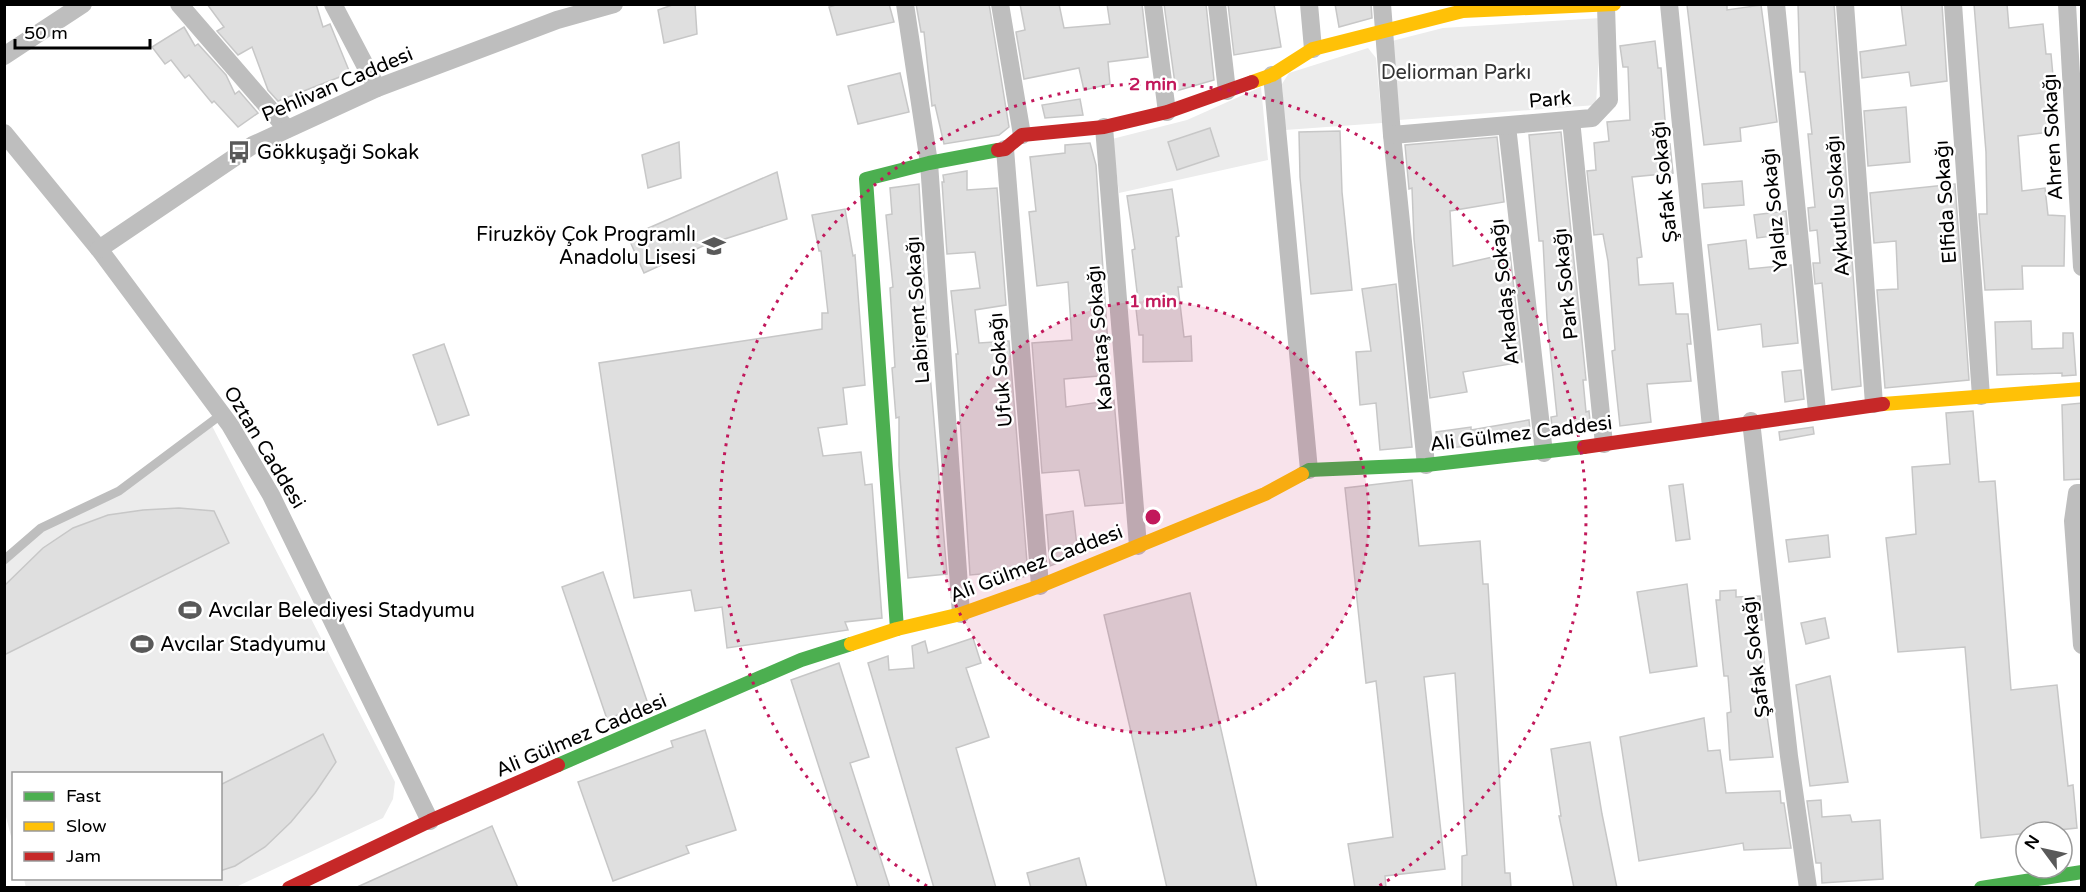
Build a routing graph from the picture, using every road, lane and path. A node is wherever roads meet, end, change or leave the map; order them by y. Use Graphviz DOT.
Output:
graph roads {
  1 [pos="83,4"];
  2 [pos="179,4"];
  3 [pos="333,4"];
  4 [pos="614,4"];
  5 [pos="905,4"];
  6 [pos="1000,4"];
  7 [pos="1153,4"];
  8 [pos="1217,4"];
  9 [pos="1309,4"];
  10 [pos="1382,4"];
  11 [pos="1669,4"];
  12 [pos="1776,4"];
  13 [pos="1845,4"];
  14 [pos="1953,4"];
  15 [pos="2067,4"];
  16 [pos="1610,5"];
  17 [pos="1551,6"];
  18 [pos="1462,8"];
  19 [pos="1385,29"];
  20 [pos="1313,49"];
  21 [pos="4,56"];
  22 [pos="1272,75"];
  23 [pos="377,88"];
  24 [pos="1227,91"];
  25 [pos="2077,92"];
  26 [pos="1167,112"];
  27 [pos="1571,120"];
  28 [pos="1507,126"];
  29 [pos="1104,128"];
  30 [pos="287,129"];
  31 [pos="4,133"];
  32 [pos="1022,135"];
  33 [pos="1392,135"];
  34 [pos="1005,149"];
  35 [pos="929,163"];
  36 [pos="99,249"];
  37 [pos="2082,267"];
  38 [pos="2082,389"];
  39 [pos="1981,396"];
  40 [pos="1874,404"];
  41 [pos="1818,411"];
  42 [pos="222,414"];
  43 [pos="1751,422"];
  44 [pos="1711,427"];
  45 [pos="1604,444"];
  46 [pos="1544,453"];
  47 [pos="1426,465"];
  48 [pos="1310,470"];
  49 [pos="2082,493"];
  50 [pos="1138,546"];
  51 [pos="4,560"];
  52 [pos="1040,586"];
  53 [pos="961,614"];
  54 [pos="2081,623"];
  55 [pos="897,629"];
  56 [pos="2082,645"];
  57 [pos="430,821"];
  58 [pos="2082,872"];
  59 [pos="289,888"];
  60 [pos="1808,888"];
  61 [pos="1981,888"];
  1 -- 21 [label="street"];
  2 -- 30 [label="street"];
  3 -- 23 [label="street"];
  4 -- 23 [label="street, Pehlivan Caddesi"];
  5 -- 35 [label="street, Labirent Sokağı"];
  6 -- 32 [label="street"];
  7 -- 26 [label="street"];
  8 -- 24 [label="street"];
  9 -- 20 [label="street"];
  10 -- 19 [label="street"];
  11 -- 44 [label="street, Şafak Sokağı"];
  12 -- 41 [label="street, Yaldız Sokağı"];
  13 -- 40 [label="street, Aykutlu Sokağı"];
  14 -- 39 [label="street, Elfida Sokağı"];
  15 -- 25 [label="street, Ahren Sokağı"];
  16 -- 17 [label="street"];
  16 -- 27 [label="street, Park"];
  17 -- 18 [label="street"];
  18 -- 19 [label="street"];
  19 -- 20 [label="street"];
  19 -- 33 [label="street"];
  20 -- 22 [label="street"];
  22 -- 24 [label="street"];
  22 -- 48 [label="street"];
  23 -- 30 [label="street, Pehlivan Caddesi"];
  24 -- 26 [label="street"];
  25 -- 37 [label="street, Ahren Sokağı"];
  26 -- 29 [label="street"];
  27 -- 28 [label="street, Park"];
  27 -- 45 [label="street, Park Sokağı"];
  28 -- 33 [label="street, Park"];
  28 -- 46 [label="street, Arkadaş Sokağı"];
  29 -- 32 [label="street"];
  29 -- 50 [label="street, Kabataş Sokağı"];
  30 -- 36 [label="street, Pehlivan Caddesi"];
  31 -- 36 [label="street, Oztan Caddesi"];
  32 -- 34 [label="street"];
  33 -- 47 [label="street"];
  34 -- 35 [label="street"];
  34 -- 52 [label="street, Ufuk Sokağı"];
  35 -- 53 [label="street, Labirent Sokağı"];
  35 -- 55 [label="street"];
  36 -- 42 [label="street, Oztan Caddesi"];
  38 -- 39 [label="street, Ali Gülmez Caddesi"];
  39 -- 40 [label="street, Ali Gülmez Caddesi"];
  40 -- 41 [label="street, Ali Gülmez Caddesi"];
  41 -- 43 [label="street, Ali Gülmez Caddesi"];
  42 -- 51 [label="lane"];
  42 -- 57 [label="street, Oztan Caddesi"];
  43 -- 44 [label="street, Ali Gülmez Caddesi"];
  43 -- 60 [label="street, Şafak Sokağı"];
  44 -- 45 [label="street, Ali Gülmez Caddesi"];
  45 -- 46 [label="street, Ali Gülmez Caddesi"];
  46 -- 47 [label="street, Ali Gülmez Caddesi"];
  47 -- 48 [label="street, Ali Gülmez Caddesi"];
  48 -- 50 [label="street, Ali Gülmez Caddesi"];
  49 -- 54 [label="street"];
  50 -- 52 [label="street, Ali Gülmez Caddesi"];
  52 -- 53 [label="street, Ali Gülmez Caddesi"];
  53 -- 55 [label="street, Ali Gülmez Caddesi"];
  54 -- 56 [label="street"];
  55 -- 57 [label="street, Ali Gülmez Caddesi"];
  57 -- 59 [label="street, Ali Gülmez Caddesi"];
  58 -- 61 [label="street"];
}
